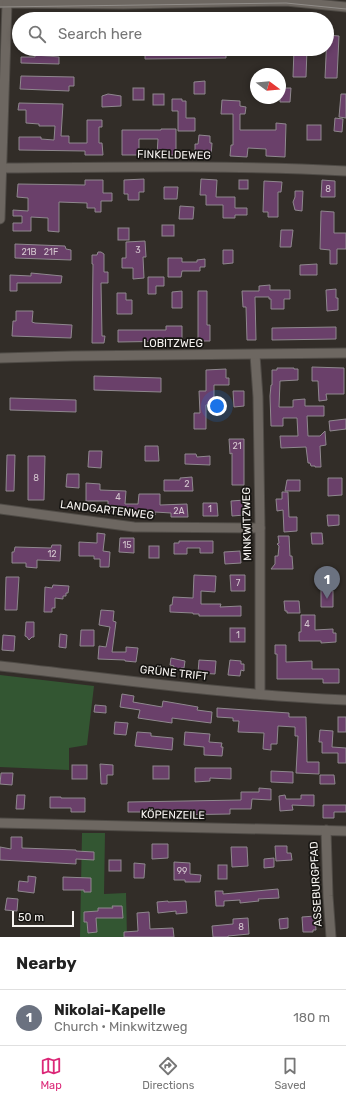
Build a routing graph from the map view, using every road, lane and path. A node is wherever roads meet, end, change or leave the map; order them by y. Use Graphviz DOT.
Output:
graph roads {
  1 [pos="255,1"];
  2 [pos="4,3"];
  3 [pos="346,7"];
  4 [pos="2,168"];
  5 [pos="346,171"];
  6 [pos="0,219"];
  7 [pos="346,353"];
  8 [pos="255,355"];
  9 [pos="0,358"];
  10 [pos="0,509"];
  11 [pos="260,528"];
  12 [pos="0,666"];
  13 [pos="260,694"];
  14 [pos="346,700"];
  15 [pos="0,823"];
  16 [pos="326,830"];
  17 [pos="346,831"];
  18 [pos="331,937"];
  1 -- 2 [label="street"];
  1 -- 3 [label="street"];
  2 -- 4 [label="street"];
  4 -- 5 [label="street, FINKELDEWEG"];
  4 -- 6 [label="street"];
  7 -- 8 [label="street, LOBITZWEG"];
  8 -- 9 [label="street, LOBITZWEG"];
  8 -- 11 [label="street, MINKWITZWEG"];
  10 -- 11 [label="street, LANDGARTENWEG"];
  11 -- 13 [label="street, MINKWITZWEG"];
  12 -- 13 [label="street, GRÜNE TRIFT"];
  13 -- 14 [label="street, GRÜNE TRIFT"];
  15 -- 16 [label="street, KÖPENZEILE"];
  16 -- 17 [label="street, KÖPENZEILE"];
  16 -- 18 [label="street, ASSEBURGPFAD"];
}
